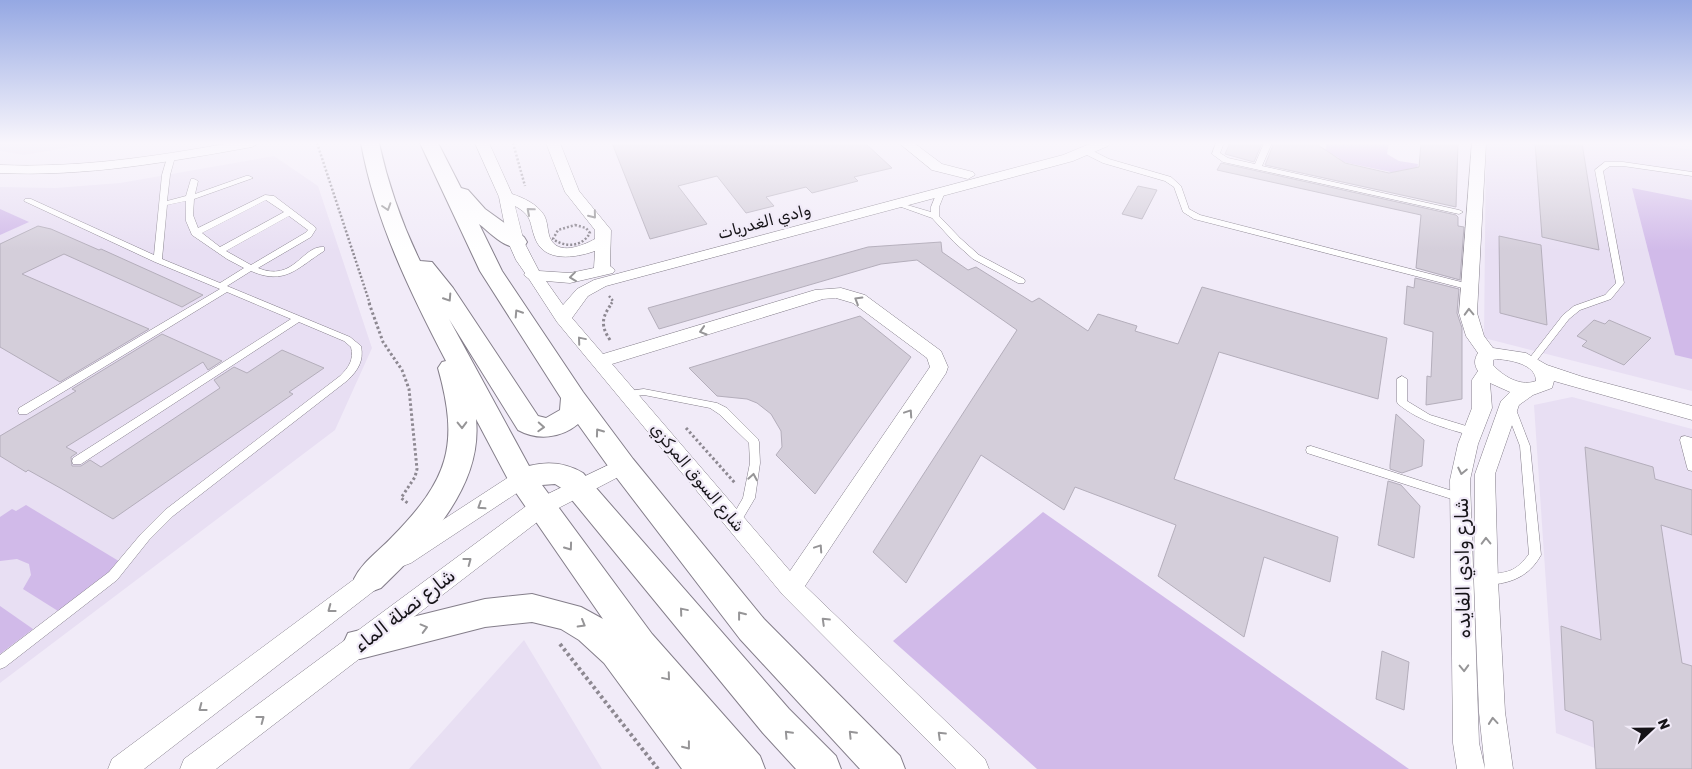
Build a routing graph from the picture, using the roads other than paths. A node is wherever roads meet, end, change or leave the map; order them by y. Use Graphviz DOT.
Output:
graph roads {
  1 [pos="166,179"];
  2 [pos="247,179"];
  3 [pos="379,179"];
  4 [pos="445,179"];
  5 [pos="498,179"];
  6 [pos="565,179"];
  7 [pos="933,179"];
  8 [pos="959,179"];
  9 [pos="978,179"];
  10 [pos="1168,179"];
  11 [pos="1308,179"];
  12 [pos="1477,179"];
  13 [pos="1601,179"];
  14 [pos="194,181"];
  15 [pos="448,185"];
  16 [pos="934,189"];
  17 [pos="506,197"];
  18 [pos="190,198"];
  19 [pos="28,201"];
  20 [pos="163,204"];
  21 [pos="897,204"];
  22 [pos="290,212"];
  23 [pos="1459,212"];
  24 [pos="935,216"];
  25 [pos="195,233"];
  26 [pos="396,233"];
  27 [pos="604,241"];
  28 [pos="516,242"];
  29 [pos="321,249"];
  30 [pos="221,250"];
  31 [pos="158,260"];
  32 [pos="250,268"];
  33 [pos="602,272"];
  34 [pos="532,275"];
  35 [pos="1021,281"];
  36 [pos="1470,287"];
  37 [pos="223,288"];
  38 [pos="563,318"];
  39 [pos="298,319"];
  40 [pos="440,326"];
  41 [pos="599,361"];
  42 [pos="1488,363"];
  43 [pos="1536,376"];
  44 [pos="1402,379"];
  45 [pos="628,394"];
  46 [pos="574,398"];
  47 [pos="1510,407"];
  48 [pos="23,411"];
  49 [pos="1692,413"];
  50 [pos="1472,432"];
  51 [pos="1692,442"];
  52 [pos="1311,450"];
  53 [pos="76,461"];
  54 [pos="623,466"];
  55 [pos="1692,467"];
  56 [pos="522,479"];
  57 [pos="580,488"];
  58 [pos="1461,498"];
  59 [pos="541,507"];
  60 [pos="735,522"];
  61 [pos="370,579"];
  62 [pos="1486,581"];
  63 [pos="791,588"];
  64 [pos="360,644"];
  65 [pos="0,662"];
  66 [pos="122,769"];
  67 [pos="194,769"];
  68 [pos="705,769"];
  69 [pos="746,769"];
  70 [pos="822,769"];
  71 [pos="886,769"];
  72 [pos="976,769"];
  73 [pos="1471,769"];
  74 [pos="1499,769"];
  1 -- 20 [label="lane"];
  2 -- 18 [label="lane"];
  3 -- 26 [label="main road, one-way"];
  4 -- 15 [label="main road"];
  5 -- 17 [label="street, شارع السوق المركزي"];
  6 -- 27 [label="street, one-way"];
  7 -- 16 [label="street"];
  8 -- 16 [label="street, وادي الغدريات"];
  9 -- 16 [label="street, وادي الغدريات"];
  10 -- 36 [label="lane"];
  11 -- 23 [label="lane"];
  12 -- 36 [label="street"];
  13 -- 43 [label="lane"];
  14 -- 18 [label="lane"];
  15 -- 28 [label="main road"];
  46 -- 15 [label="main road, one-way"];
  16 -- 21 [label="street, وادي الغدريات"];
  16 -- 24 [label="lane"];
  16 -- 33 [label="street, وادي الغدريات"];
  27 -- 17 [label="street, one-way"];
  17 -- 28 [label="street, شارع السوق المركزي"];
  18 -- 20 [label="lane"];
  18 -- 25 [label="lane"];
  19 -- 31 [label="lane"];
  20 -- 31 [label="lane"];
  21 -- 24 [label="lane"];
  21 -- 38 [label="street, وادي الغدريات"];
  22 -- 25 [label="lane"];
  22 -- 30 [label="lane"];
  22 -- 32 [label="lane"];
  24 -- 35 [label="lane"];
  25 -- 30 [label="lane"];
  26 -- 40 [label="main road"];
  26 -- 46 [label="main road, one-way"];
  27 -- 33 [label="street"];
  28 -- 34 [label="street, شارع السوق المركزي"];
  29 -- 32 [label="lane"];
  30 -- 32 [label="lane"];
  31 -- 37 [label="lane"];
  32 -- 37 [label="lane"];
  33 -- 34 [label="street, وادي الغدريات, one-way"];
  34 -- 38 [label="street, شارع السوق المركزي"];
  42 -- 36 [label="street, one-way"];
  37 -- 39 [label="lane"];
  37 -- 48 [label="lane"];
  41 -- 38 [label="street, شارع السوق المركزي, one-way"];
  39 -- 53 [label="lane"];
  39 -- 65 [label="lane"];
  40 -- 56 [label="main road"];
  40 -- 61 [label="main road, one-way"];
  41 -- 45 [label="street, شارع السوق المركزي"];
  63 -- 41 [label="street, one-way"];
  42 -- 43 [label="street"];
  42 -- 43 [label="street"];
  42 -- 50 [label="street, شارع وادي الفايده"];
  43 -- 47 [label="street, شارع وادي الفايده"];
  43 -- 49 [label="street"];
  44 -- 50 [label="lane"];
  45 -- 60 [label="street, شارع السوق المركزي"];
  60 -- 45 [label="lane, one-way"];
  54 -- 46 [label="main road, one-way"];
  62 -- 47 [label="street, شارع وادي الفايده, one-way"];
  47 -- 62 [label="lane"];
  50 -- 58 [label="street, شارع وادي الفايده, one-way"];
  51 -- 55 [label="lane"];
  52 -- 58 [label="lane"];
  54 -- 57 [label="street, شارع نصلة الماء"];
  71 -- 54 [label="main road, one-way"];
  56 -- 57 [label="main road"];
  56 -- 59 [label="main road"];
  56 -- 61 [label="street, one-way"];
  57 -- 59 [label="street, شارع نصلة الماء"];
  70 -- 57 [label="main road, one-way"];
  58 -- 73 [label="street, شارع وادي الفايده, one-way"];
  64 -- 59 [label="street, شارع نصلة الماء, one-way"];
  59 -- 69 [label="main road, one-way"];
  60 -- 63 [label="street, شارع السوق المركزي"];
  61 -- 66 [label="street, one-way"];
  74 -- 62 [label="street, شارع وادي الفايده, one-way"];
  72 -- 63 [label="street, شارع السوق المركزي, one-way"];
  67 -- 64 [label="street, شارع نصلة الماء, one-way"];
  64 -- 68 [label="main road, one-way"];
}
